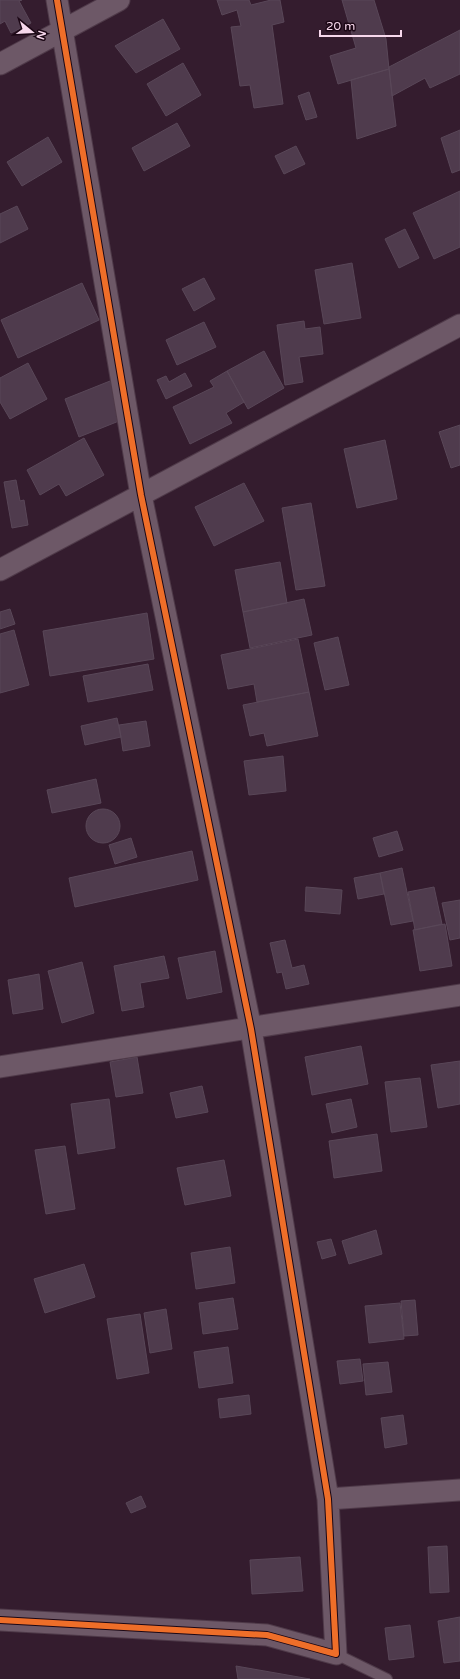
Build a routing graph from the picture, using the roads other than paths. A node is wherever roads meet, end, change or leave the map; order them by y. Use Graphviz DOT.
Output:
graph roads {
  1 [pos="57,0"];
  2 [pos="118,0"];
  3 [pos="63,30"];
  4 [pos="0,64"];
  5 [pos="460,325"];
  6 [pos="141,495"];
  7 [pos="0,570"];
  8 [pos="460,995"];
  9 [pos="251,1029"];
  10 [pos="0,1067"];
  11 [pos="460,1490"];
  12 [pos="328,1500"];
  13 [pos="0,1620"];
  14 [pos="336,1654"];
  15 [pos="387,1679"];
  1 -- 3 [label="street"];
  2 -- 3 [label="street"];
  3 -- 4 [label="street"];
  3 -- 6 [label="street"];
  5 -- 6 [label="street"];
  6 -- 7 [label="street"];
  6 -- 9 [label="street"];
  8 -- 9 [label="street"];
  9 -- 10 [label="street"];
  9 -- 12 [label="street"];
  11 -- 12 [label="street"];
  12 -- 14 [label="street"];
  13 -- 14 [label="street"];
  14 -- 15 [label="lane"];
}
